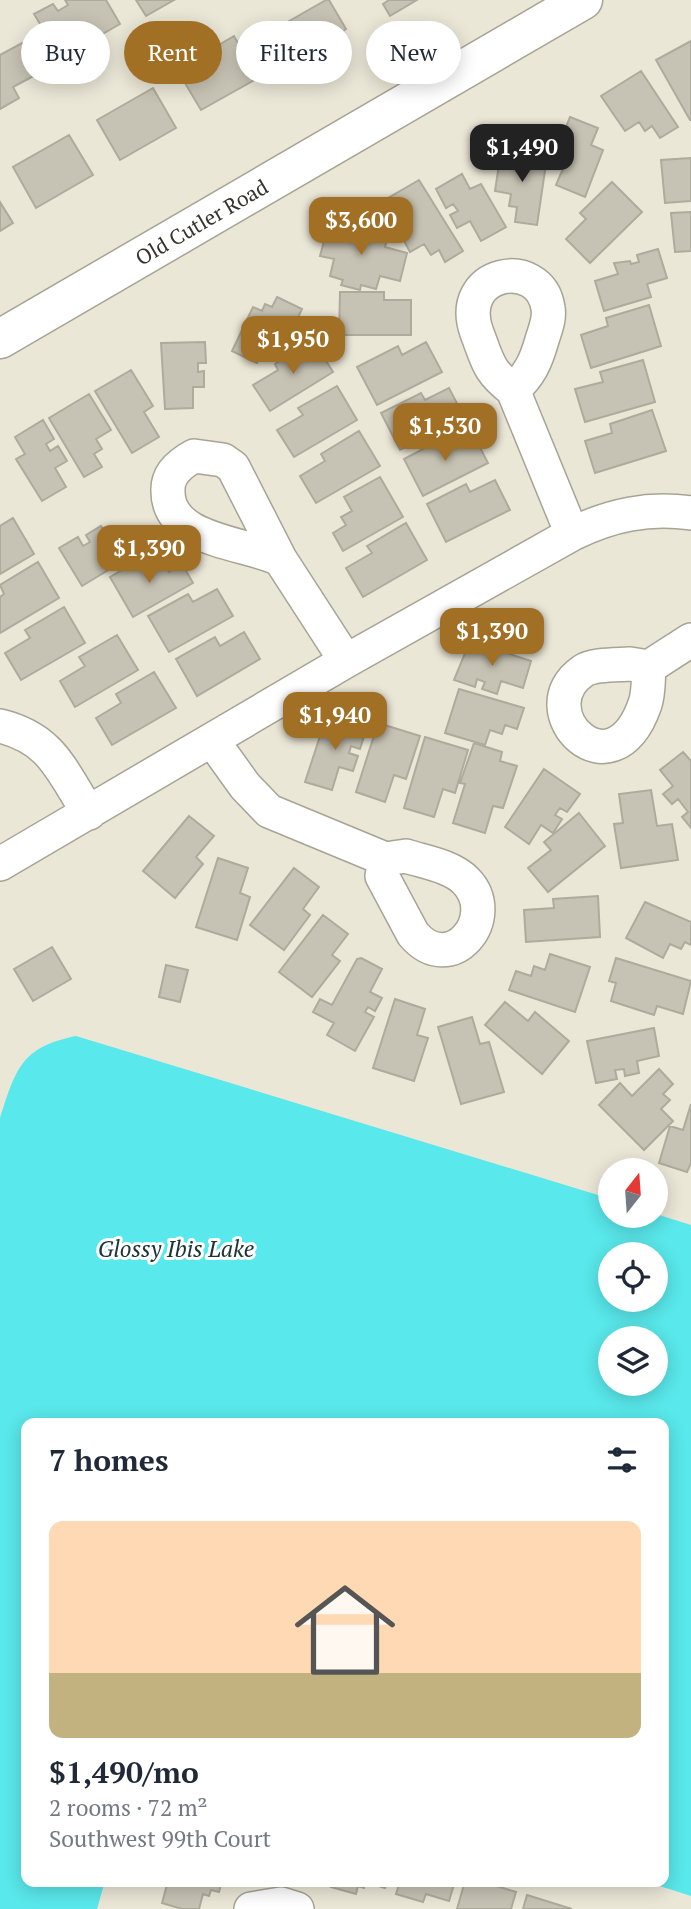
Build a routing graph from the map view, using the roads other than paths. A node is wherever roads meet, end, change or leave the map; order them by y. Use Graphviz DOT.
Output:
graph roads {
  1 [pos="583,0"];
  2 [pos="0,339"];
  3 [pos="513,390"];
  4 [pos="691,513"];
  5 [pos="572,534"];
  6 [pos="279,559"];
  7 [pos="691,640"];
  8 [pos="346,661"];
  9 [pos="649,667"];
  10 [pos="0,726"];
  11 [pos="212,740"];
  12 [pos="89,813"];
  13 [pos="385,859"];
  14 [pos="0,864"];
  15 [pos="251,1909"];
  16 [pos="297,1909"];
  1 -- 2 [label="street, Old Cutler Road"];
  3 -- 5 [label="street"];
  4 -- 5 [label="street"];
  5 -- 8 [label="street"];
  6 -- 8 [label="street"];
  7 -- 9 [label="street"];
  8 -- 11 [label="street"];
  10 -- 12 [label="street"];
  11 -- 12 [label="street"];
  11 -- 13 [label="street"];
  12 -- 14 [label="street"];
  15 -- 16 [label="street"];
}
